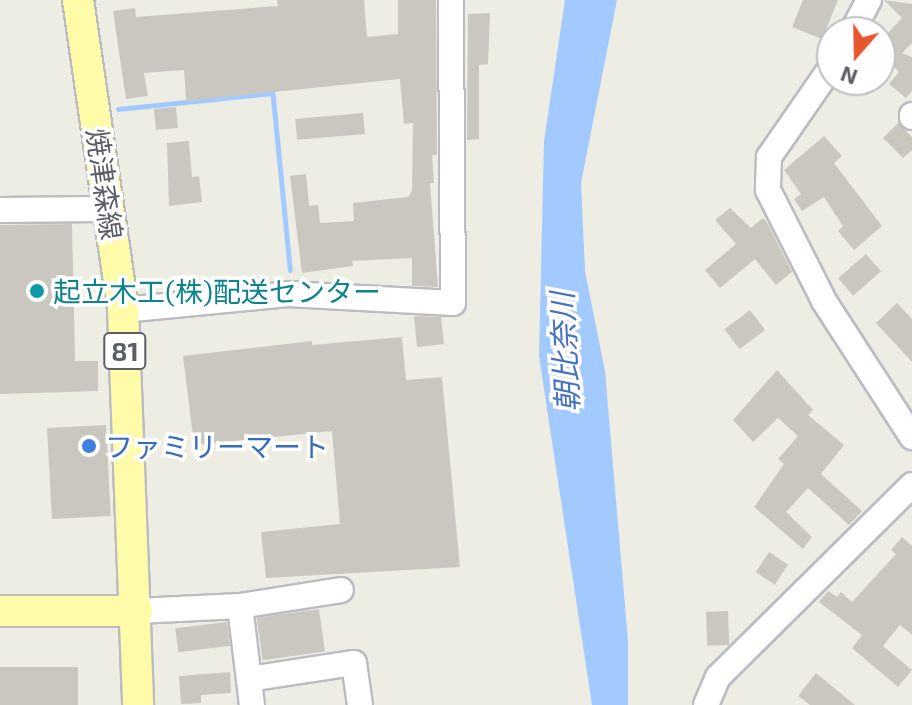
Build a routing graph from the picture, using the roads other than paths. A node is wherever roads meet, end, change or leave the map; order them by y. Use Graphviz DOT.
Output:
graph roads {
  1 [pos="78,0"];
  2 [pos="451,0"];
  3 [pos="816,89"];
  4 [pos="0,210"];
  5 [pos="110,215"];
  6 [pos="123,310"];
  7 [pos="912,437"];
  8 [pos="912,485"];
  9 [pos="341,590"];
  10 [pos="240,606"];
  11 [pos="0,611"];
  12 [pos="137,611"];
  13 [pos="249,679"];
  14 [pos="138,705"];
  15 [pos="252,705"];
  16 [pos="360,705"];
  17 [pos="706,705"];
  1 -- 5 [label="main road, 焼津森線 / 81"];
  2 -- 6 [label="street"];
  3 -- 7 [label="street"];
  4 -- 5 [label="street"];
  5 -- 6 [label="main road, 焼津森線 / 81"];
  6 -- 12 [label="main road, 焼津森線 / 81"];
  8 -- 17 [label="street"];
  9 -- 10 [label="street"];
  10 -- 12 [label="street"];
  10 -- 13 [label="street"];
  11 -- 12 [label="main road"];
  12 -- 14 [label="main road, 焼津森線 / 81"];
  13 -- 15 [label="street"];
  13 -- 16 [label="street"];
}
